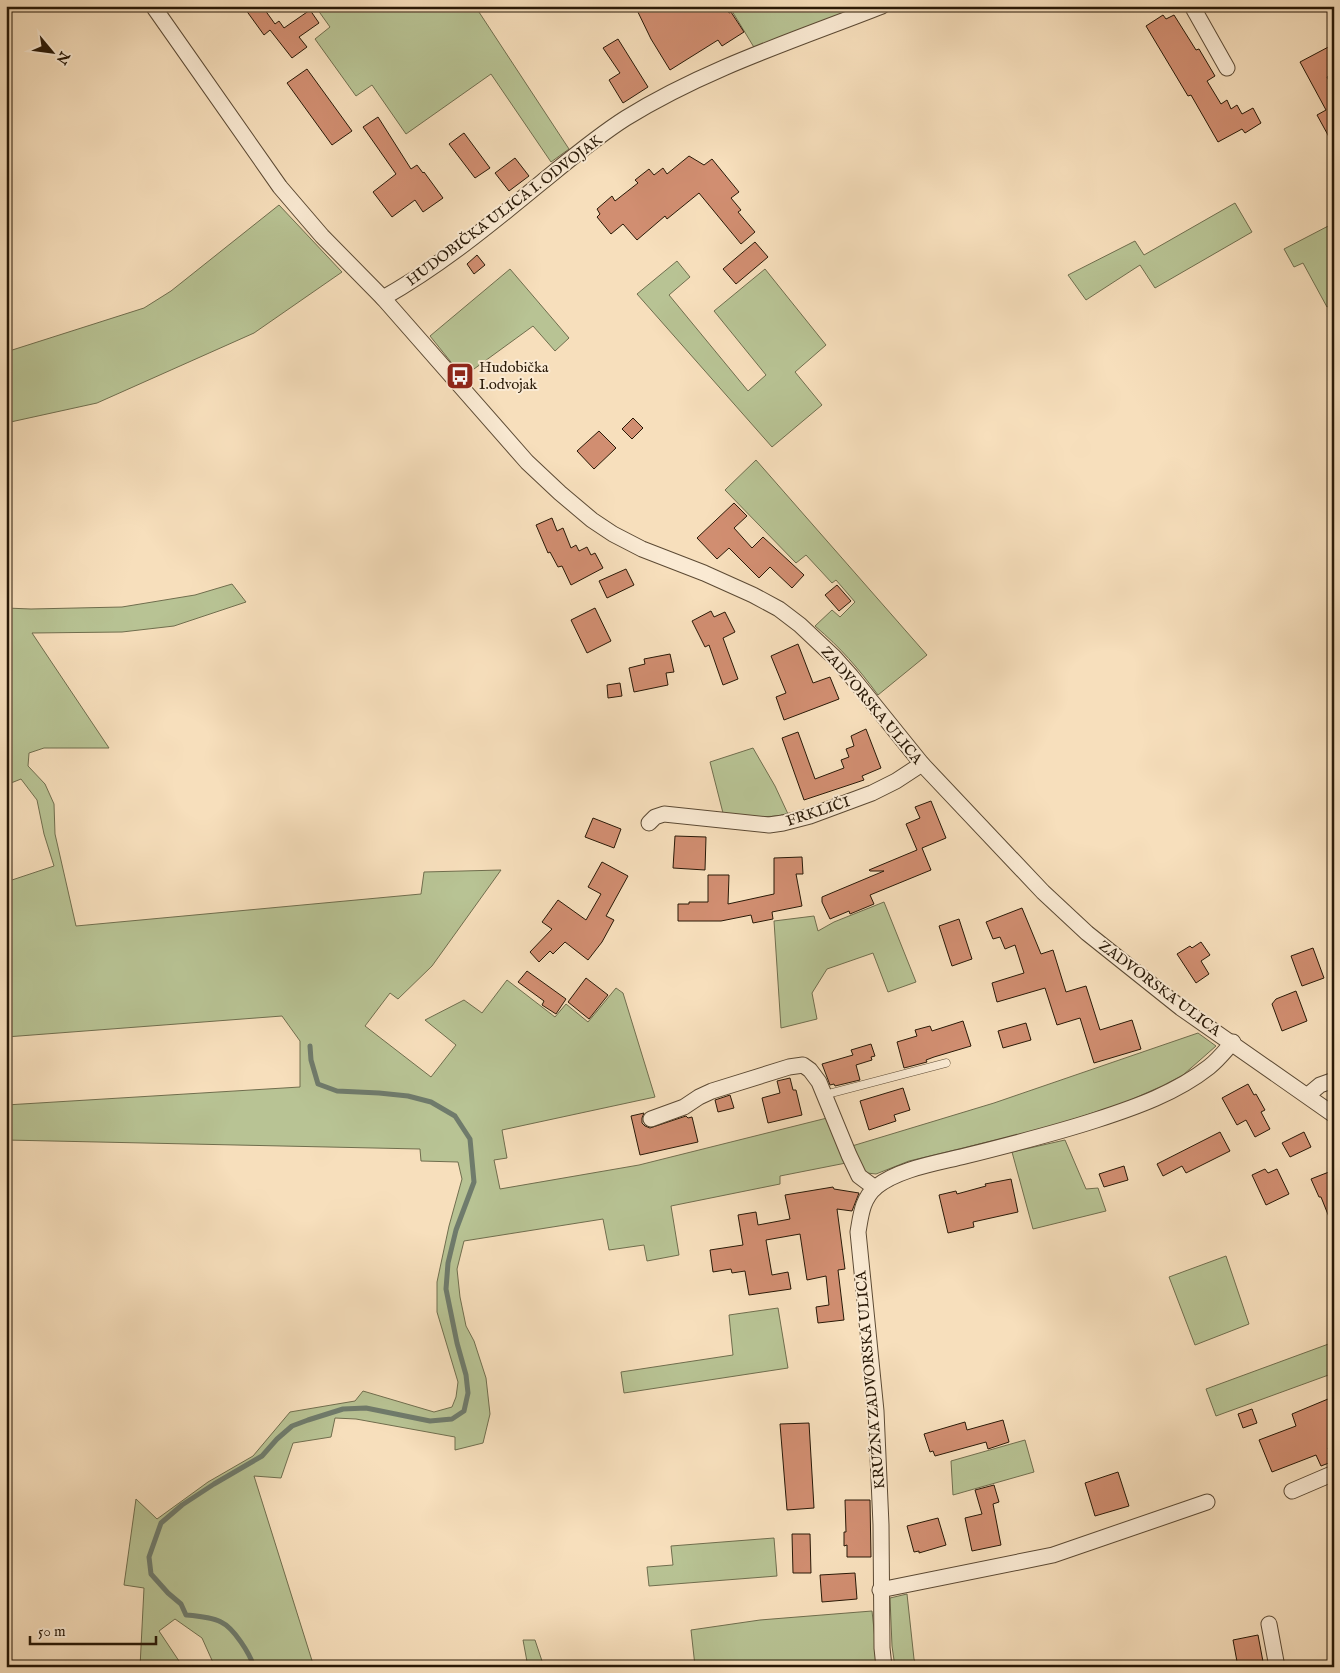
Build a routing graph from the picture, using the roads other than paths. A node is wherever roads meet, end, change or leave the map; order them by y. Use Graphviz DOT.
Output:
graph roads {
  1 [pos="153,6"];
  2 [pos="882,6"];
  3 [pos="1192,6"];
  4 [pos="1228,68"];
  5 [pos="383,298"];
  6 [pos="922,764"];
  7 [pos="649,823"];
  8 [pos="1233,1042"];
  9 [pos="946,1063"];
  10 [pos="1334,1080"];
  11 [pos="1308,1095"];
  12 [pos="824,1096"];
  13 [pos="1334,1114"];
  14 [pos="651,1119"];
  15 [pos="875,1188"];
  16 [pos="1334,1473"];
  17 [pos="1292,1490"];
  18 [pos="1206,1502"];
  19 [pos="880,1590"];
  20 [pos="1269,1624"];
  21 [pos="884,1667"];
  22 [pos="1277,1667"];
  1 -- 5 [label="street"];
  2 -- 5 [label="street, HUDOBIČKA ULICA I. ODVOJAK"];
  3 -- 4 [label="street"];
  5 -- 6 [label="street, ZADVORSKA ULICA"];
  6 -- 7 [label="street, FRKLIČI"];
  6 -- 8 [label="street, ZADVORSKA ULICA"];
  8 -- 11 [label="street, ZADVORSKA ULICA"];
  8 -- 15 [label="street, KRUŽNA ZADVORSKA ULICA"];
  9 -- 12 [label="lane"];
  10 -- 11 [label="street"];
  11 -- 13 [label="street, ZADVORSKA ULICA"];
  12 -- 14 [label="street"];
  12 -- 15 [label="street"];
  15 -- 19 [label="street, KRUŽNA ZADVORSKA ULICA"];
  16 -- 17 [label="street"];
  18 -- 19 [label="street"];
  19 -- 21 [label="street, KRUŽNA ZADVORSKA ULICA"];
  20 -- 22 [label="street"];
}
